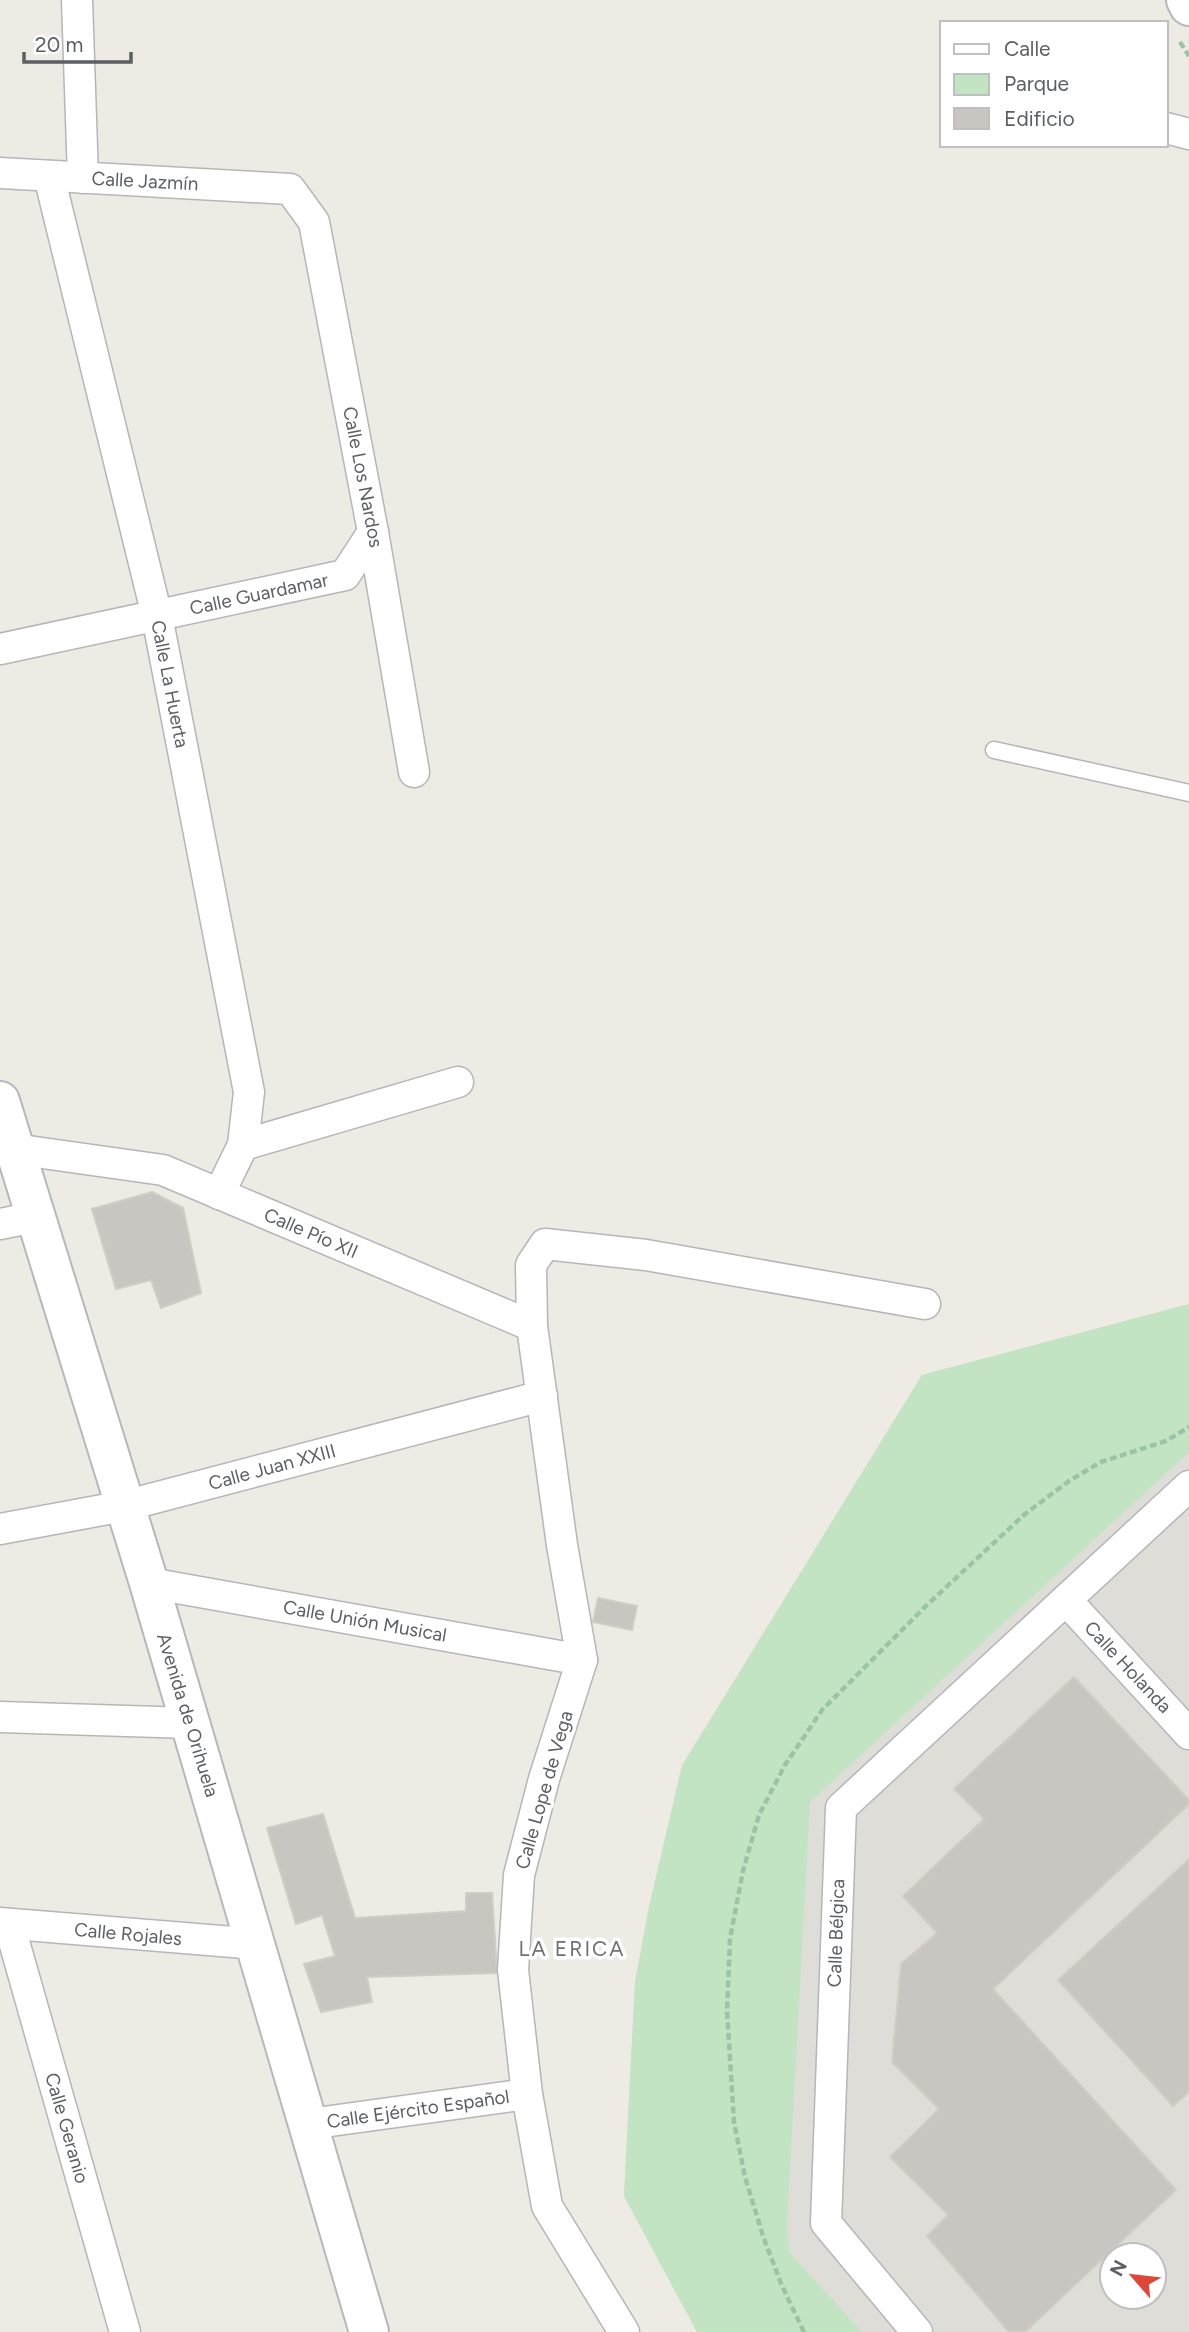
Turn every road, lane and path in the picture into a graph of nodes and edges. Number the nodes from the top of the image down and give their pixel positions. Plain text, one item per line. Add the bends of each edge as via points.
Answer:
1 (77, 0) edge
2 (1186, 0) edge
3 (1189, 6) edge
4 (1168, 129) edge
5 (1189, 134) edge
6 (0, 173) edge
7 (49, 176) junction
8 (83, 178) junction
9 (290, 189) joint
10 (373, 532) junction
11 (157, 616) junction
12 (0, 649) edge
13 (994, 750) dead end
14 (415, 772) dead end
15 (1189, 793) edge
16 (458, 1082) dead end
17 (0, 1101) edge
18 (243, 1145) junction
19 (14, 1149) junction
20 (219, 1194) junction
21 (18, 1221) edge
22 (925, 1304) dead end
23 (532, 1326) junction
24 (542, 1396) junction
25 (1189, 1486) edge
26 (124, 1506) junction
27 (0, 1529) edge
28 (149, 1583) junction
29 (1066, 1600) junction
30 (582, 1660) junction
31 (0, 1717) edge
32 (190, 1723) junction
33 (1189, 1734) edge
34 (5, 1923) edge
35 (257, 1944) junction
36 (527, 2094) junction
37 (309, 2124) junction
38 (125, 2332) edge
39 (369, 2332) edge
40 (624, 2332) edge
41 (917, 2332) edge

1 - 8 street
2 - 3 main road
4 - 5 street
6 - 7 street, Calle Jazmín
7 - 8 street, Calle Jazmín
7 - 11 street, Calle La Huerta
8 - 9 street, Calle Jazmín
9 - 10 street, Calle Los Nardos via 314,222
10 - 11 street, Calle Guardamar via 345,575
10 - 14 street, Calle Los Nardos
11 - 12 street, Calle Guardamar
11 - 18 street, Calle La Huerta via 249,1092
13 - 15 lane
16 - 18 street
17 - 19 main road, Avenida de Orihuela
18 - 20 street, Calle La Huerta
19 - 20 street, Calle Pío XII via 163,1170
19 - 21 main road, Avenida de Orihuela
20 - 23 street, Calle Pío XII
21 - 26 main road, Avenida de Orihuela
22 - 23 street via 646,1255 545,1244 531,1265
23 - 24 street
24 - 26 street, Calle Juan XXIII
24 - 30 street, Calle Lope de Vega
25 - 29 street, Calle Bélgica
26 - 27 street, Calle Juan XXIII
26 - 28 main road, Avenida de Orihuela
28 - 30 street, Calle Unión Musical
28 - 32 main road, Avenida de Orihuela
29 - 33 street, Calle Holanda
29 - 41 street, Calle Bélgica via 841,1808 826,2223
30 - 36 street, Calle Lope de Vega via 519,1875 513,1970
31 - 32 street
32 - 35 main road, Avenida de Orihuela
34 - 35 street, Calle Rojales
34 - 38 street, Calle Geranio
35 - 37 main road, Avenida de Orihuela
36 - 37 street, Calle Ejército Español
36 - 40 street, Calle Lope de Vega via 547,2206
37 - 39 main road, Avenida de Orihuela

